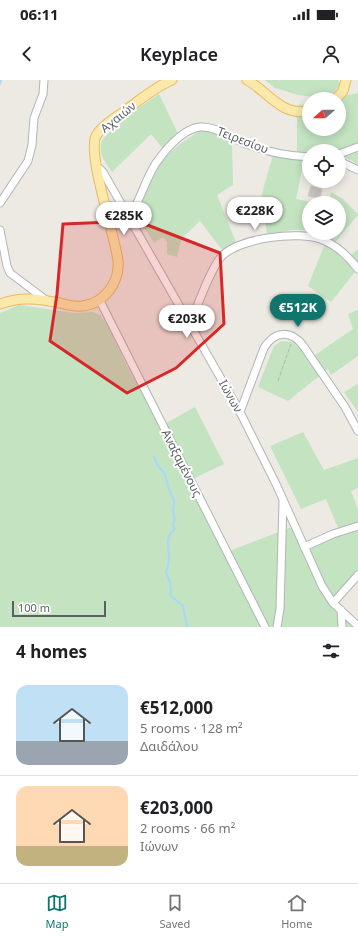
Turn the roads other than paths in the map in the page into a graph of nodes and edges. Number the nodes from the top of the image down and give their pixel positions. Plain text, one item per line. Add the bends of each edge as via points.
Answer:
1 (44, 80) edge
2 (172, 80) edge
3 (247, 80) edge
4 (346, 80) edge
5 (342, 92) edge
6 (302, 111) edge
7 (358, 147) edge
8 (346, 151) edge
9 (302, 156) edge
10 (346, 164) edge
11 (96, 169) junction
12 (358, 170) edge
13 (0, 203) edge
14 (129, 218) junction
15 (0, 230) edge
16 (358, 269) edge
17 (99, 299) junction
18 (46, 300) junction
19 (0, 304) edge
20 (190, 324) junction
21 (240, 412) junction
22 (358, 431) edge
23 (283, 498) junction
24 (358, 526) edge
25 (304, 547) junction
26 (358, 575) edge
27 (333, 602) junction
28 (341, 610) junction
29 (358, 626) edge
30 (265, 627) edge
31 (277, 627) edge
32 (342, 627) edge

1 - 13 street via 43,94 34,118 28,161
2 - 11 main road, Αχαιών via 152,91 99,131 94,145
3 - 6 main road via 283,107
4 - 5 main road
7 - 8 street
9 - 14 street, Τειρεσίου via 262,149 208,127 190,130 170,146 157,162 137,207
10 - 12 street
11 - 14 street, Ιώνων via 103,172
11 - 17 main road, Αχαιών via 119,266 114,283
14 - 20 street, Ιώνων
15 - 18 street via 10,272
16 - 20 street via 337,247 319,238 289,236 254,241 234,248 222,257 214,268
17 - 18 main road, Αχαιών via 80,306
17 - 30 street, Αναξαμένους
18 - 19 main road, Αχαιών via 21,298
20 - 21 street, Ιώνων
21 - 22 street via 261,353 268,342 276,336 288,334 304,347
21 - 23 street, Ιώνων
23 - 25 street, Ιώνων
23 - 31 street via 280,608
24 - 25 street
25 - 27 street, Ιώνων via 320,582
26 - 27 street
27 - 28 street, Ιώνων
28 - 29 street, Ιώνων
28 - 32 street

